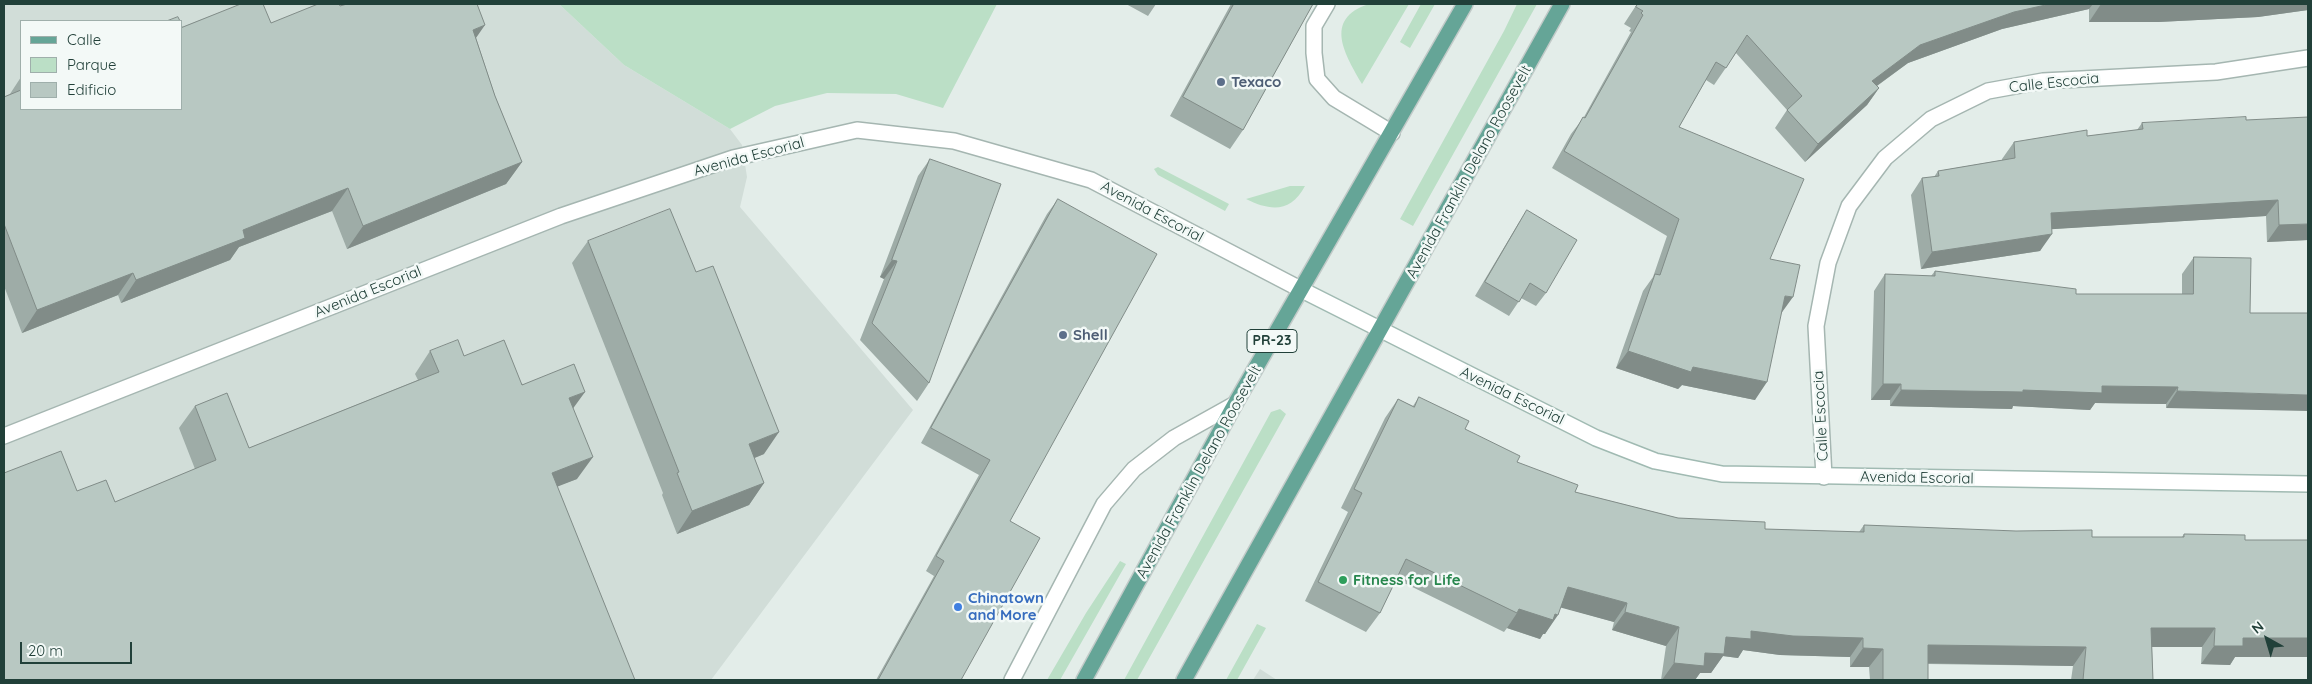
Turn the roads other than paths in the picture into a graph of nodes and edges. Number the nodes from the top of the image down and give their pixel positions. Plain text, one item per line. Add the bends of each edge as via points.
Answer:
1 (1327, 4) edge
2 (1465, 4) edge
3 (1562, 4) edge
4 (2308, 58) edge
5 (1392, 133) junction
6 (1302, 290) junction
7 (1380, 331) junction
8 (1235, 404) junction
9 (4, 436) edge
10 (1824, 477) junction
11 (2308, 484) edge
12 (1012, 680) edge
13 (1084, 680) edge
14 (1184, 680) edge

1 - 5 street via 1314,26 1317,79 1334,98
2 - 5 main road, Avenida Franklin Delano Roosevelt / PR-23
3 - 7 main road, Avenida Franklin Delano Roosevelt
4 - 10 street, Calle Escocia via 2216,72 2043,81 1988,90 1931,119 1885,158 1849,206 1828,263 1816,326
5 - 6 main road, Avenida Franklin Delano Roosevelt / PR-23
6 - 7 street, Avenida Escorial
6 - 8 main road, Avenida Franklin Delano Roosevelt / PR-23
6 - 9 street, Avenida Escorial via 1092,180 954,141 858,130 733,158 561,216
7 - 10 street, Avenida Escorial via 1596,438 1655,461 1722,474
7 - 14 main road, Avenida Franklin Delano Roosevelt
8 - 12 street via 1174,438 1134,469 1104,504
8 - 13 main road, Avenida Franklin Delano Roosevelt / PR-23
10 - 11 street, Avenida Escorial

